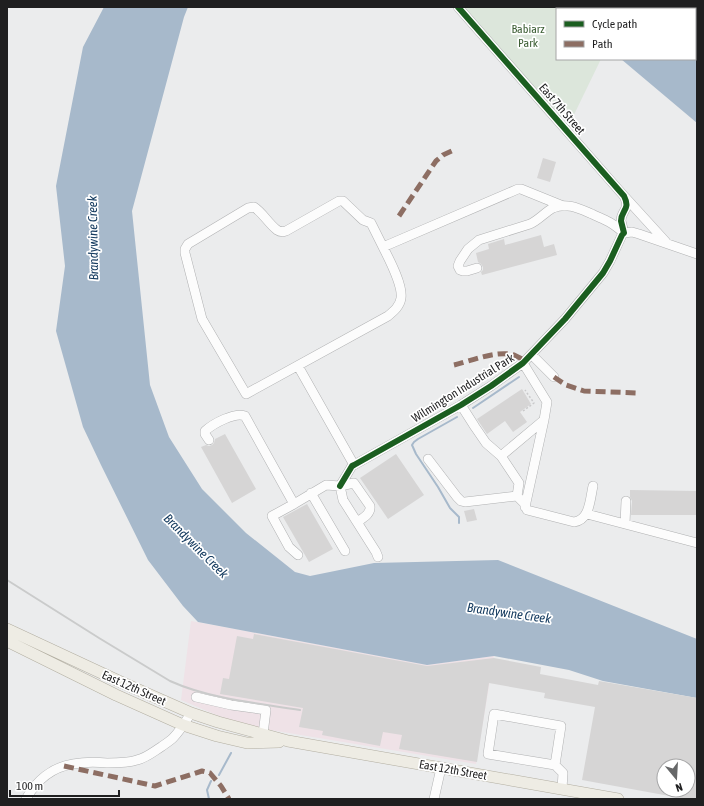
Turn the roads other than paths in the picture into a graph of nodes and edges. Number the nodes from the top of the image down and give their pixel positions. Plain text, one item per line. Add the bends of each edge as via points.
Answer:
1 (458, 7) edge
2 (624, 196) junction
3 (563, 206) junction
4 (624, 233) junction
5 (667, 243) junction
6 (383, 247) junction
7 (697, 254) edge
8 (477, 268) dead end
9 (532, 355) junction
10 (523, 364) junction
11 (298, 366) junction
12 (554, 377) dead end
13 (461, 405) junction
14 (544, 420) junction
15 (209, 440) dead end
16 (501, 456) junction
17 (428, 458) dead end
18 (354, 465) junction
19 (340, 486) junction
20 (593, 486) dead end
21 (311, 494) junction
22 (517, 496) junction
23 (626, 501) dead end
24 (294, 504) junction
25 (525, 507) junction
26 (587, 514) junction
27 (357, 522) junction
28 (625, 524) junction
29 (697, 543) edge
30 (346, 551) dead end
31 (298, 555) dead end
32 (378, 557) dead end
33 (7, 629) edge
34 (7, 641) edge
35 (196, 697) dead end
36 (191, 713) junction
37 (183, 725) junction
38 (263, 734) junction
39 (288, 741) junction
40 (555, 765) junction
41 (441, 768) junction
42 (562, 789) junction
43 (26, 799) edge
44 (434, 799) edge
45 (618, 799) edge

1 - 2 street, East 7th Street
2 - 4 street via 627,201 621,219
2 - 5 street, East 7th Street
3 - 4 street via 580,209 610,222
3 - 6 street via 518,189
3 - 8 street via 548,211 530,224 488,236 473,244 458,266 463,271
4 - 5 street, East 7th Street via 632,232
4 - 9 street, Wilmington Industrial Park via 603,273 566,319
5 - 7 street, East 7th Street
6 - 11 street via 401,290 401,298 396,309 388,316
6 - 11 street via 371,223 363,220 343,201 283,232 278,231 254,207 248,208 188,244 185,253 202,319 246,394
9 - 10 street, Wilmington Industrial Park
9 - 12 street
10 - 13 street, Wilmington Industrial Park
10 - 14 street via 547,402
11 - 18 street
13 - 16 street via 486,444
13 - 18 street, Wilmington Industrial Park
14 - 16 street
14 - 25 street
15 - 24 street via 205,430 209,427 232,416 246,416
16 - 22 street via 519,483
17 - 22 street via 461,501
18 - 19 street, Wilmington Industrial Park
19 - 21 street via 326,485
19 - 27 street via 343,500
19 - 27 street via 354,483 370,506 368,514
20 - 26 street
21 - 24 street
21 - 30 street
22 - 25 street
23 - 28 street
24 - 31 street via 272,516 289,547
25 - 26 street via 527,510 574,522
26 - 28 street
27 - 32 street
28 - 29 street
33 - 36 main road, East 12th Street
34 - 37 main road, East 12th Street
35 - 38 street via 266,710
36 - 37 street
36 - 38 main road, East 12th Street
37 - 39 main road, East 12th Street via 247,743
37 - 43 street via 173,738 146,758 120,763 72,764 52,771 36,784
38 - 39 main road, East 12th Street
39 - 41 main road, East 12th Street
40 - 40 street via 561,726 494,714 488,754
40 - 42 street via 563,773
41 - 42 main road, East 12th Street
41 - 44 street
42 - 45 main road, East 12th Street

